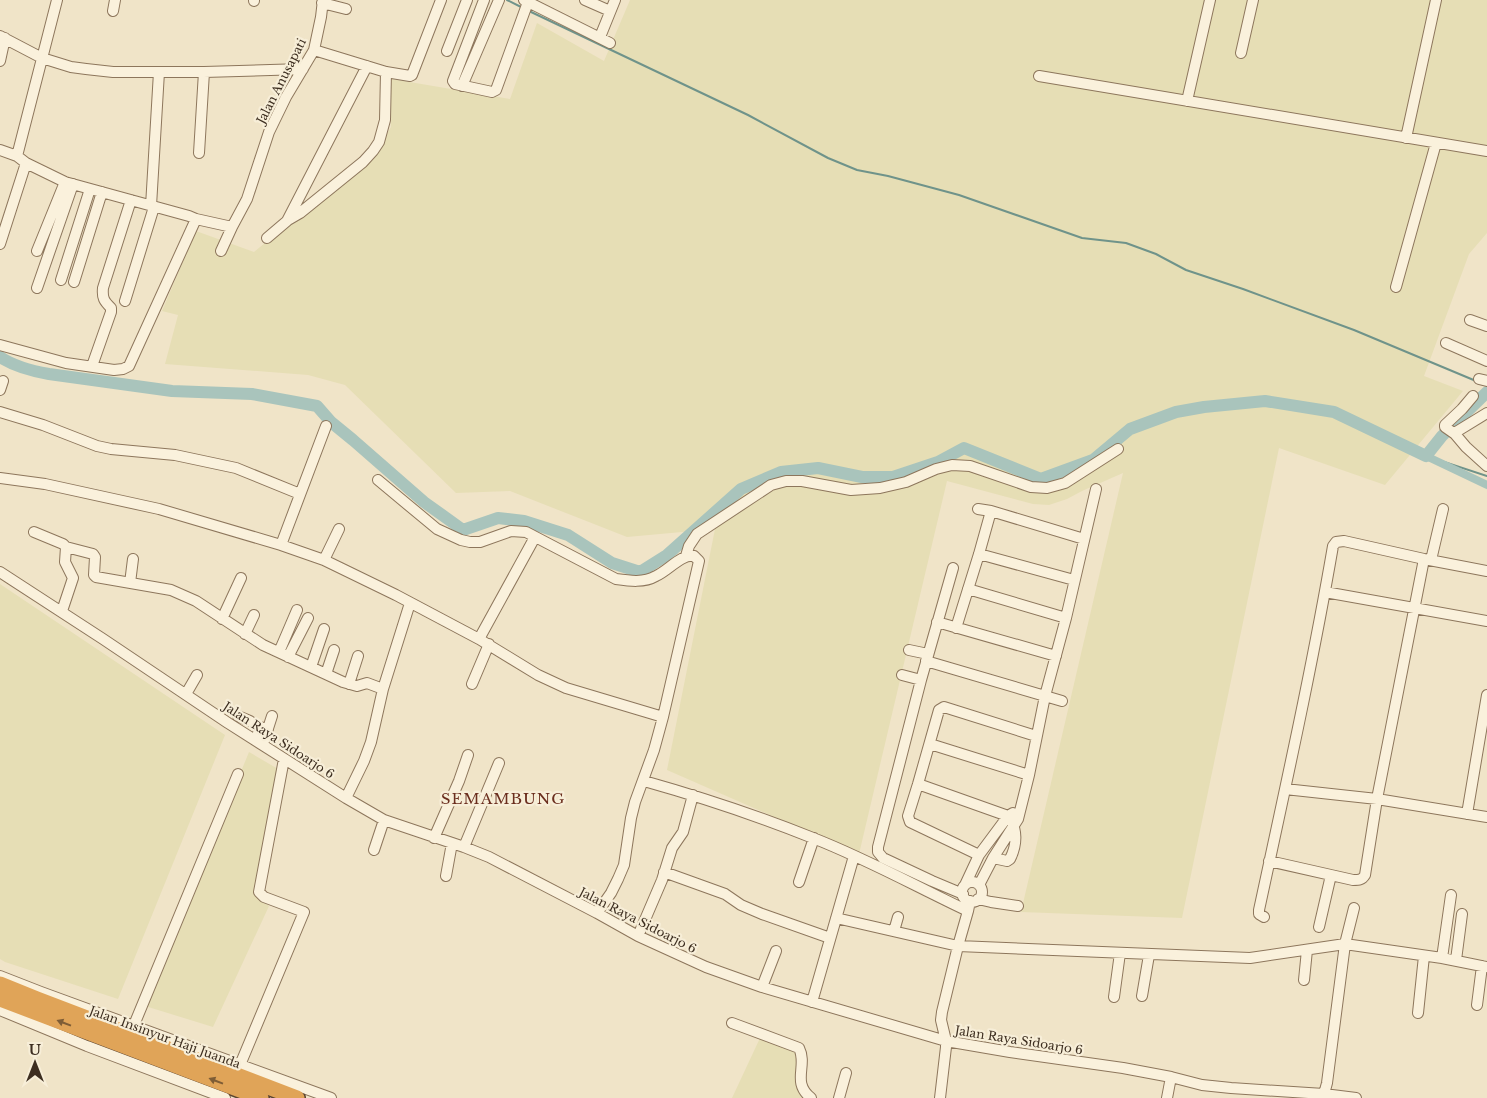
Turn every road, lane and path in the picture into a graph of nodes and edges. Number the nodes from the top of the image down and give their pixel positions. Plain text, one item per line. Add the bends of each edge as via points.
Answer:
1 (58, 0) edge
2 (441, 0) edge
3 (467, 0) edge
4 (484, 0) edge
5 (585, 0) edge
6 (615, 0) edge
7 (1210, 0) edge
8 (1253, 0) edge
9 (1436, 0) edge
10 (499, 1) edge
11 (322, 2) edge
12 (526, 5) edge
13 (346, 9) dead end
14 (610, 11) junction
15 (3, 37) edge
16 (600, 37) junction
17 (610, 44) dead end
18 (314, 50) junction
19 (447, 51) dead end
20 (1241, 53) dead end
21 (42, 58) junction
22 (0, 61) edge
23 (367, 66) junction
24 (303, 69) junction
25 (159, 72) junction
26 (204, 72) junction
27 (386, 72) junction
28 (1040, 76) dead end
29 (462, 86) junction
30 (1187, 101) junction
31 (1406, 138) junction
32 (1436, 143) junction
33 (0, 150) edge
34 (1487, 151) edge
35 (199, 153) dead end
36 (17, 156) junction
37 (26, 163) junction
38 (69, 183) junction
39 (90, 189) junction
40 (102, 192) junction
41 (131, 200) junction
42 (152, 207) junction
43 (196, 219) junction
44 (287, 221) junction
45 (232, 227) junction
46 (268, 238) dead end
47 (0, 244) edge
48 (37, 251) dead end
49 (221, 251) dead end
50 (61, 280) dead end
51 (74, 282) dead end
52 (1396, 287) dead end
53 (38, 288) dead end
54 (125, 301) dead end
55 (1470, 320) dead end
56 (1487, 326) edge
57 (1446, 343) dead end
58 (0, 345) edge
59 (1487, 361) edge
60 (92, 366) junction
61 (1473, 396) dead end
62 (0, 412) edge
63 (1487, 413) edge
64 (326, 426) dead end
65 (1450, 431) junction
66 (1118, 449) dead end
67 (1487, 466) edge
68 (0, 478) edge
69 (378, 480) dead end
70 (1096, 489) dead end
71 (300, 494) junction
72 (978, 509) dead end
73 (1443, 509) dead end
74 (991, 511) junction
75 (1087, 525) junction
76 (339, 529) dead end
77 (34, 532) dead end
78 (1064, 533) junction
79 (534, 537) junction
80 (1084, 539) junction
81 (281, 545) junction
82 (66, 547) junction
83 (979, 554) junction
84 (693, 557) junction
85 (134, 559) dead end
86 (1428, 559) junction
87 (324, 560) junction
88 (953, 568) dead end
89 (1487, 571) edge
90 (0, 572) edge
91 (241, 578) dead end
92 (1074, 580) junction
93 (130, 583) junction
94 (968, 589) junction
95 (1325, 592) junction
96 (410, 603) junction
97 (1415, 609) junction
98 (297, 610) dead end
99 (62, 611) junction
100 (254, 615) dead end
101 (308, 618) dead end
102 (1066, 618) junction
103 (222, 619) junction
104 (1487, 621) edge
105 (937, 622) junction
106 (956, 628) junction
107 (324, 629) dead end
108 (246, 634) junction
109 (480, 639) junction
110 (489, 644) junction
111 (334, 650) dead end
112 (909, 650) dead end
113 (283, 654) junction
114 (358, 656) dead end
115 (1056, 656) junction
116 (927, 658) junction
117 (311, 667) junction
118 (326, 674) junction
119 (197, 675) dead end
120 (902, 675) dead end
121 (921, 680) junction
122 (349, 684) junction
123 (472, 684) dead end
124 (383, 688) junction
125 (186, 694) junction
126 (1487, 695) edge
127 (1045, 696) junction
128 (1062, 701) dead end
129 (272, 716) dead end
130 (659, 716) junction
131 (244, 719) dead end
132 (233, 726) junction
133 (1036, 736) junction
134 (259, 742) junction
135 (930, 744) junction
136 (468, 755) dead end
137 (284, 759) junction
138 (498, 763) dead end
139 (238, 774) dead end
140 (1029, 775) junction
141 (644, 781) junction
142 (918, 784) junction
143 (1285, 789) junction
144 (693, 795) junction
145 (346, 798) junction
146 (1377, 799) junction
147 (1467, 814) junction
148 (1487, 817) edge
149 (384, 820) junction
150 (1011, 820) junction
151 (434, 838) junction
152 (814, 838) junction
153 (452, 843) junction
154 (464, 847) junction
155 (374, 850) dead end
156 (979, 855) junction
157 (854, 856) junction
158 (993, 858) junction
159 (1269, 861) junction
160 (664, 872) junction
161 (1331, 875) junction
162 (446, 876) dead end
163 (799, 882) dead end
164 (1451, 895) dead end
165 (969, 898) junction
166 (1018, 906) dead end
167 (1354, 908) dead end
168 (597, 912) junction
169 (1462, 914) dead end
170 (898, 916) dead end
171 (1264, 917) dead end
172 (836, 918) junction
173 (1319, 927) dead end
174 (894, 931) junction
175 (638, 936) junction
176 (830, 938) junction
177 (1345, 944) junction
178 (958, 946) junction
179 (1307, 950) junction
180 (776, 951) dead end
181 (1120, 954) junction
182 (1149, 955) junction
183 (1424, 956) junction
184 (1442, 958) junction
185 (1456, 960) junction
186 (1484, 966) edge
187 (0, 976) edge
188 (1304, 980) dead end
189 (0, 984) edge
190 (762, 988) junction
191 (39, 996) junction
192 (1142, 996) dead end
193 (1114, 997) dead end
194 (0, 999) edge
195 (812, 1002) junction
196 (1477, 1005) dead end
197 (0, 1010) edge
198 (1418, 1013) dead end
199 (732, 1023) dead end
200 (134, 1026) junction
201 (946, 1041) junction
202 (240, 1065) junction
203 (846, 1073) dead end
204 (1171, 1077) junction
205 (1324, 1094) junction
206 (225, 1098) edge
207 (262, 1098) edge
208 (297, 1098) edge
209 (331, 1098) edge
210 (810, 1098) edge
211 (839, 1098) edge
212 (940, 1098) edge
213 (1167, 1098) edge
214 (1356, 1098) edge

1 - 21 street
2 - 27 street via 414,73 410,76
3 - 19 street
4 - 29 street via 453,81
5 - 14 street
6 - 14 street
7 - 30 street
8 - 20 street
9 - 31 street
10 - 29 street
11 - 13 street
11 - 18 street, Jalan Anusapati
12 - 16 street
12 - 29 street via 494,92
14 - 16 street
15 - 21 street
15 - 22 street
16 - 17 street
18 - 23 street
18 - 24 street, Jalan Anusapati
21 - 25 street via 86,69
21 - 36 street
23 - 27 street
23 - 44 street
24 - 26 street
24 - 45 street, Jalan Anusapati via 269,132 247,200
25 - 26 street
25 - 42 street
26 - 35 street
27 - 44 street via 385,120 373,151
28 - 30 street
30 - 31 street
31 - 32 street
32 - 34 street
32 - 52 street
33 - 36 street
36 - 37 street
37 - 38 street
37 - 47 street
38 - 39 street
38 - 48 street
38 - 53 street
39 - 40 street
39 - 50 street
40 - 41 street
40 - 51 street
41 - 42 street
41 - 60 street via 103,288 102,297 111,312
42 - 43 street
42 - 54 street
43 - 45 street
43 - 60 street via 129,366 114,370
44 - 46 street
45 - 49 street, Jalan Anusapati
55 - 56 street
57 - 59 street
58 - 60 street via 66,363
61 - 65 street via 1445,425
62 - 71 street via 97,446 175,455 236,468
63 - 65 street via 1456,432
64 - 71 street
65 - 67 street
66 - 84 street via 1072,479 1047,488 970,466 952,465 880,488 851,490 786,481 771,485 697,534 689,546
68 - 81 street via 45,484 159,509
69 - 79 street via 437,529 461,540 480,542 511,531 526,532
70 - 75 street
71 - 81 street
72 - 74 street
73 - 86 street
74 - 78 street
74 - 83 street
75 - 78 street
75 - 80 street
76 - 87 street
77 - 82 street
78 - 80 street
79 - 84 street via 616,579 646,580
79 - 109 street
80 - 92 street
81 - 87 street
82 - 93 street via 95,555 95,576
82 - 99 street via 65,562 73,578
83 - 92 street
83 - 94 street
84 - 130 street via 699,564
85 - 93 street
86 - 89 street
86 - 95 street via 1336,542
86 - 97 street
87 - 96 street
88 - 105 street
90 - 99 street, Jalan Raya Sidoarjo 6
91 - 103 street
92 - 102 street
93 - 103 street via 182,594
94 - 102 street
94 - 106 street
95 - 97 street
95 - 143 street
96 - 109 street
96 - 124 street
97 - 104 street
97 - 146 street
98 - 113 street
99 - 125 street, Jalan Raya Sidoarjo 6
100 - 108 street
101 - 113 street
102 - 115 street
103 - 108 street
105 - 106 street
105 - 116 street
106 - 115 street
107 - 117 street
108 - 113 street
109 - 110 street
110 - 123 street
110 - 130 street via 538,675 566,688
111 - 118 street
112 - 116 street
113 - 117 street
114 - 122 street
115 - 127 street
116 - 121 street
116 - 127 street
117 - 118 street
118 - 122 street
119 - 125 street
120 - 121 street
121 - 165 street via 878,852 883,858
122 - 124 street via 367,683
124 - 145 street via 371,742
125 - 132 street, Jalan Raya Sidoarjo 6
126 - 147 street
127 - 128 street
127 - 133 street
129 - 134 street
130 - 141 street
131 - 132 street
132 - 134 street, Jalan Raya Sidoarjo 6
133 - 135 street via 942,707
133 - 140 street
134 - 137 street, Jalan Raya Sidoarjo 6
135 - 140 street
135 - 142 street
136 - 151 street
137 - 145 street, Jalan Raya Sidoarjo 6
137 - 202 street via 259,892 264,897 304,912
138 - 154 street
139 - 200 street
140 - 150 street via 1020,809
141 - 144 street
141 - 168 street via 630,818 624,865 611,893
142 - 150 street
142 - 156 street via 908,816 910,822
143 - 146 street
143 - 159 street
144 - 152 street
144 - 160 street via 683,832 672,848
145 - 149 street, Jalan Raya Sidoarjo 6
146 - 147 street
146 - 161 street via 1366,875 1359,880
147 - 148 street
149 - 151 street, Jalan Raya Sidoarjo 6
149 - 155 street
150 - 156 street
150 - 158 street
150 - 158 street via 1016,838 1010,859
151 - 153 street, Jalan Raya Sidoarjo 6
152 - 157 street
152 - 163 street
153 - 154 street, Jalan Raya Sidoarjo 6
153 - 162 street
154 - 168 street, Jalan Raya Sidoarjo 6
156 - 165 street
157 - 165 street
157 - 172 street
158 - 165 street via 979,885 972,882
159 - 161 street
159 - 171 street via 1258,910 1258,914
160 - 175 street
160 - 176 street via 725,894 762,914
161 - 173 street
164 - 184 street
165 - 166 street
165 - 178 street
167 - 177 street
168 - 175 street, Jalan Raya Sidoarjo 6
169 - 185 street
170 - 174 street
172 - 174 street
172 - 176 street
174 - 178 street
175 - 190 street, Jalan Raya Sidoarjo 6
176 - 195 street
177 - 179 street
177 - 183 street
177 - 205 street
178 - 181 street
178 - 201 street via 941,1020
179 - 182 street via 1250,958
179 - 188 street
180 - 190 street
181 - 182 street
181 - 193 street
182 - 192 street
183 - 184 street
183 - 198 street
184 - 185 street
185 - 186 street
186 - 196 street
187 - 191 street, Jalan Insinyur Haji Juanda
189 - 191 highway, Jalan Insinyur Haji Juanda
190 - 195 street, Jalan Raya Sidoarjo 6
191 - 200 street, Jalan Insinyur Haji Juanda
191 - 208 highway, Jalan Insinyur Haji Juanda
207 -> 194 highway, Jalan Insinyur Haji Juanda
195 - 201 street, Jalan Raya Sidoarjo 6
197 - 206 street
199 - 210 street via 799,1048 802,1056 800,1083
200 - 202 street, Jalan Insinyur Haji Juanda
201 - 204 street, Jalan Raya Sidoarjo 6
201 - 212 street
202 - 209 street, Jalan Insinyur Haji Juanda
203 - 211 street
204 - 205 street, Jalan Raya Sidoarjo 6 via 1202,1085
204 - 213 street
205 - 214 street, Jalan Raya Sidoarjo 6

